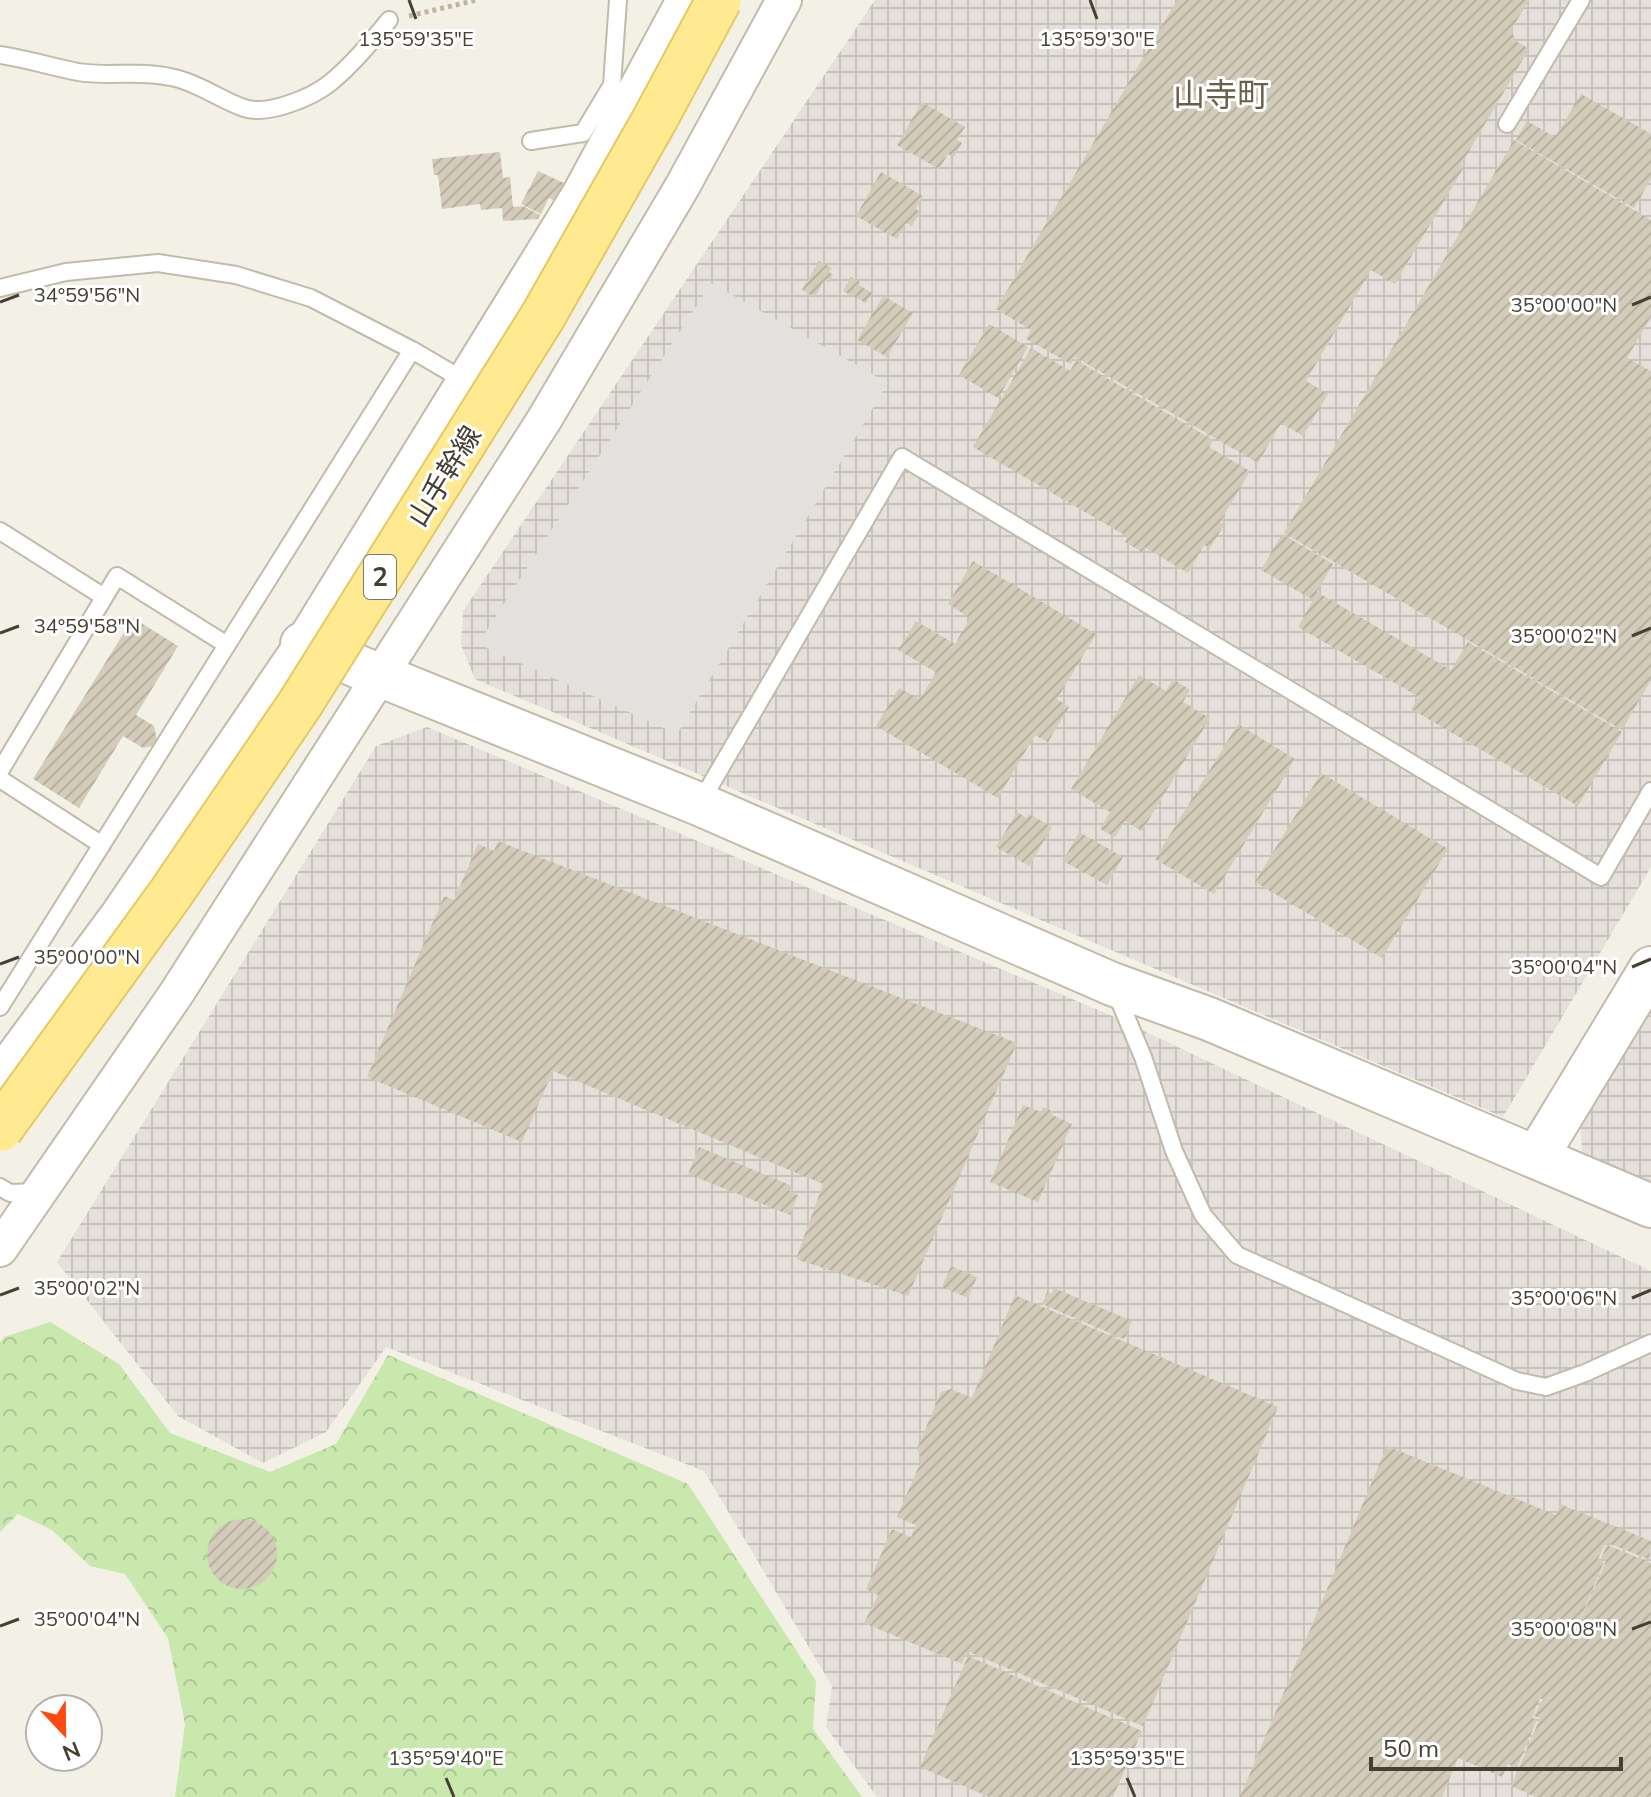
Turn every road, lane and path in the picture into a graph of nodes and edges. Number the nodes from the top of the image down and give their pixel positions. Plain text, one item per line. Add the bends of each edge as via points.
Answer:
1 (477, 0) edge
2 (618, 0) edge
3 (684, 0) edge
4 (719, 0) edge
5 (784, 0) edge
6 (1581, 0) edge
7 (389, 20) joint
8 (0, 55) edge
9 (1507, 124) dead end
10 (531, 141) dead end
11 (0, 288) edge
12 (412, 350) junction
13 (465, 381) junction
14 (0, 531) edge
15 (104, 597) junction
16 (302, 644) junction
17 (227, 645) junction
18 (381, 677) junction
19 (2, 761) edge
20 (0, 779) edge
21 (1651, 791) edge
22 (699, 804) junction
23 (102, 845) junction
24 (1651, 968) edge
25 (1112, 984) junction
26 (0, 1007) edge
27 (0, 1074) edge
28 (0, 1129) edge
29 (1537, 1156) junction
30 (0, 1187) edge
31 (39, 1192) junction
32 (1651, 1206) edge
33 (0, 1249) edge
34 (1651, 1343) edge

1 - 7 path
2 - 10 lane via 612,85 591,121 583,133
3 - 13 street via 580,193
4 - 28 main road, 山手幹線 / 2, bridge via 543,316 324,665 171,893
5 - 18 street via 682,187 544,420
6 - 9 lane
7 - 8 lane via 329,84 272,109 248,109 169,76 79,72
11 - 12 lane via 66,272 158,263 220,272 311,298
12 - 13 lane
12 - 17 lane
13 - 16 street
14 - 15 lane
15 - 17 lane via 117,576
15 - 19 lane
16 - 18 street
16 - 27 street via 119,913
17 - 23 lane
18 - 22 street
18 - 31 street via 176,994
20 - 23 lane
21 - 22 lane via 1601,877 902,457
22 - 25 street
23 - 26 lane
24 - 29 street
25 - 29 street
25 - 34 lane via 1203,1215 1237,1255 1517,1381 1546,1387
29 - 32 street
30 - 31 lane via 10,1193
31 - 33 street

